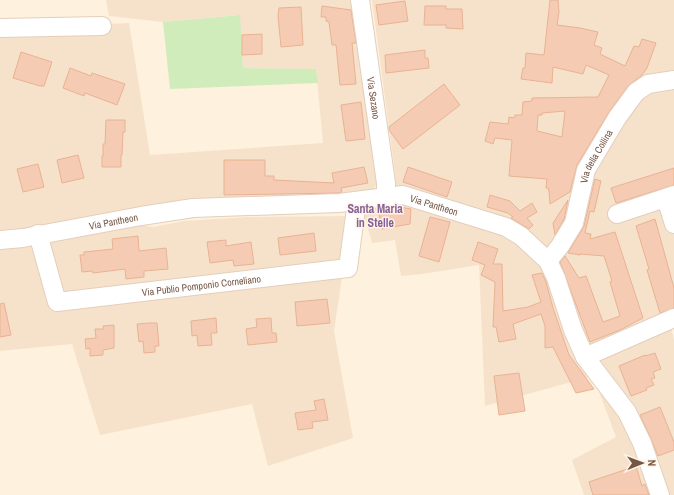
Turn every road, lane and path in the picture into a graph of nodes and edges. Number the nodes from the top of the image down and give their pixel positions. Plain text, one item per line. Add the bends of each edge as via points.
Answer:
1 (360, 0) edge
2 (102, 26) dead end
3 (0, 28) edge
4 (674, 80) edge
5 (386, 196) junction
6 (670, 196) edge
7 (357, 201) junction
8 (617, 214) dead end
9 (674, 224) edge
10 (38, 234) junction
11 (0, 240) edge
12 (548, 260) junction
13 (674, 318) edge
14 (585, 357) junction
15 (660, 495) edge

1 - 5 street, Via Sezano
2 - 3 street
4 - 12 street, Via della Collina via 648,84 636,92 617,118 586,170 574,223
5 - 7 street, Via Pantheon
5 - 12 street, Via Pantheon via 410,196 506,227 521,236
6 - 8 street
6 - 9 street
7 - 10 street, Via Pantheon via 193,208
7 - 10 street, Via Publio Pomponio Corneliano via 348,268 57,302
10 - 11 street, Via Pantheon
12 - 14 street, Via Pantheon
13 - 14 street
14 - 15 street, Via Pantheon via 627,412 642,443

